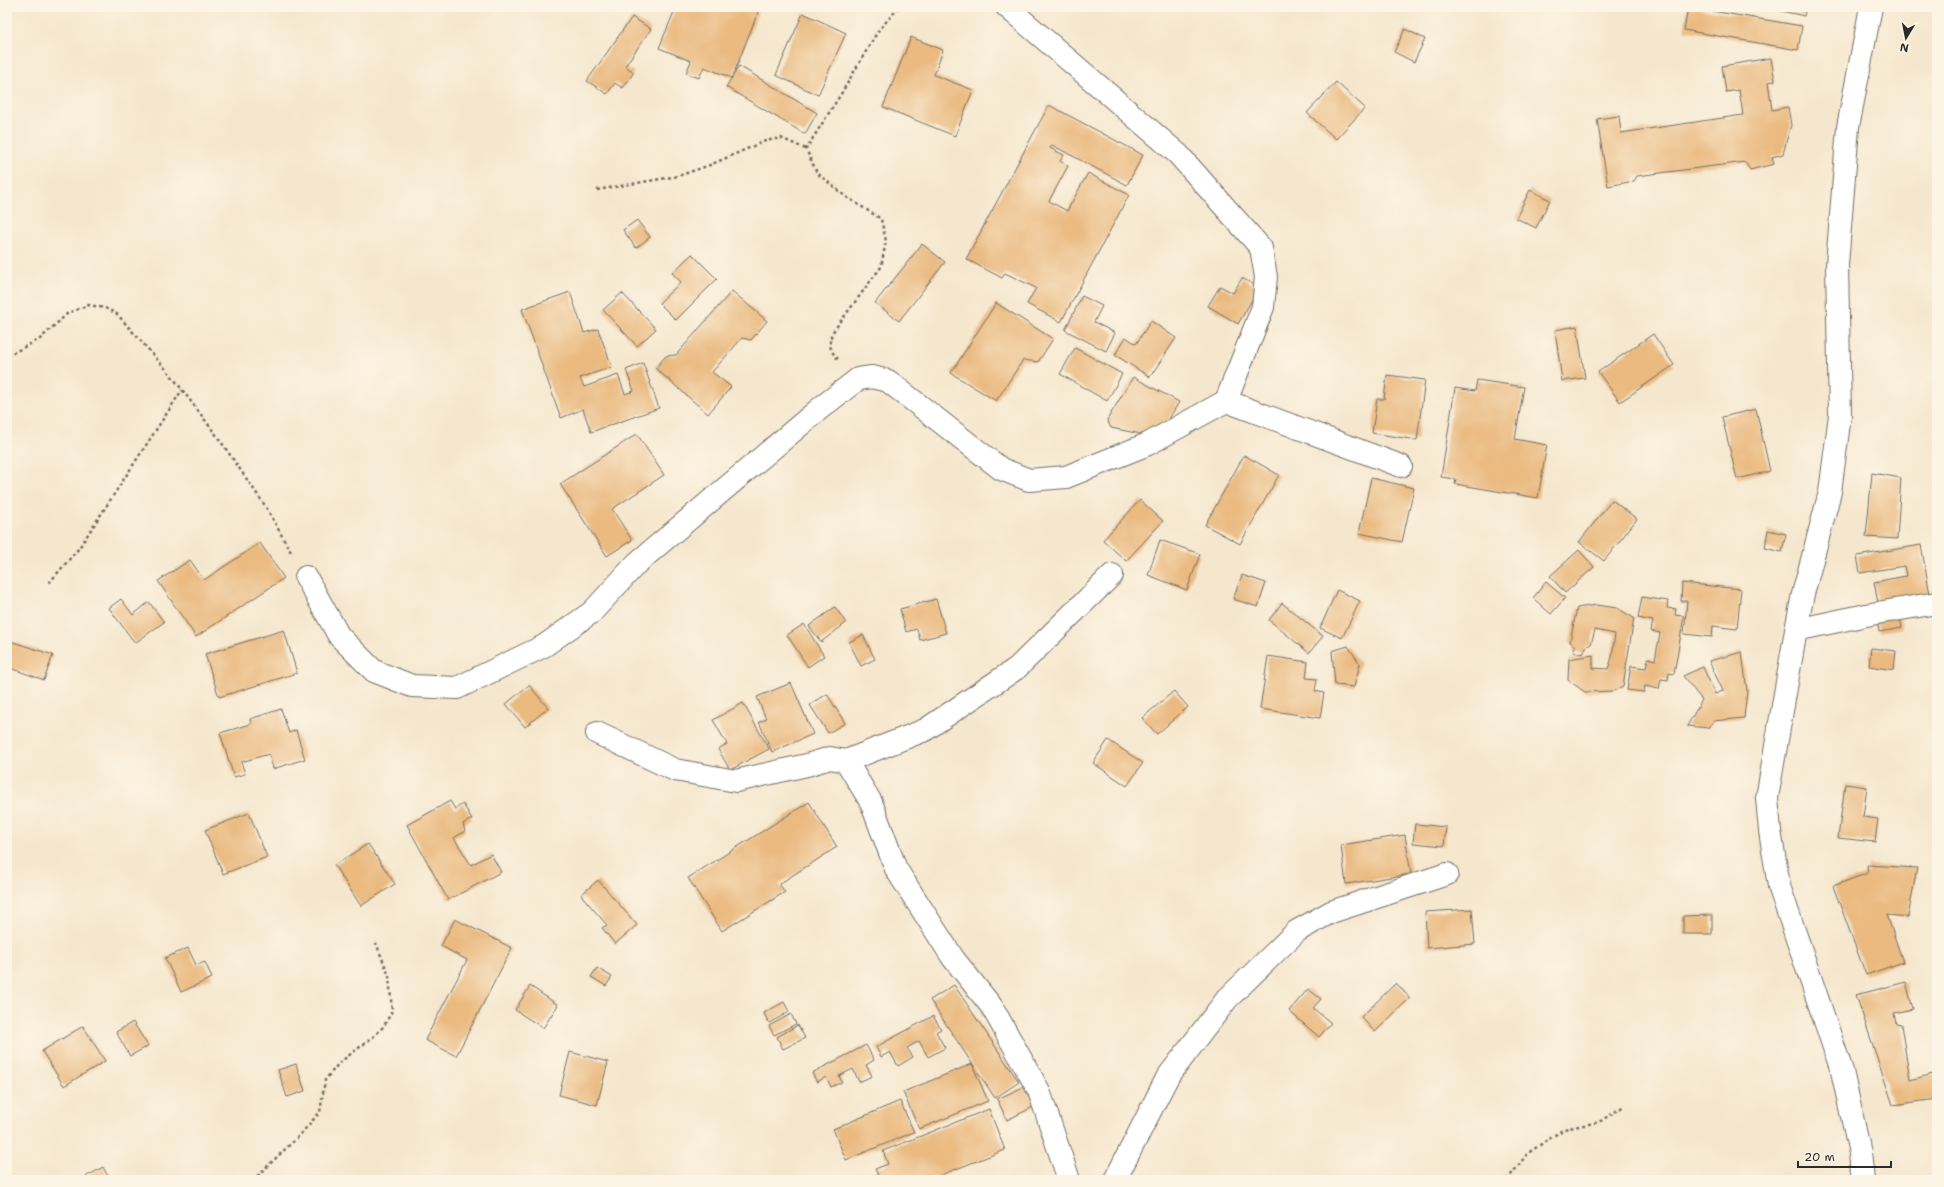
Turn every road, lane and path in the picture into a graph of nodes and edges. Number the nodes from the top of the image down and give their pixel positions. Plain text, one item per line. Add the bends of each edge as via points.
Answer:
1 (899, 7) edge
2 (1007, 7) edge
3 (1871, 7) edge
4 (806, 149) junction
5 (597, 190) dead end
6 (7, 356) edge
7 (858, 379) junction
8 (182, 390) junction
9 (1226, 401) junction
10 (1401, 466) dead end
11 (1112, 575) dead end
12 (306, 577) joint
13 (49, 583) dead end
14 (1937, 603) edge
15 (1796, 630) junction
16 (597, 733) dead end
17 (846, 761) junction
18 (1447, 874) dead end
19 (376, 943) dead end
20 (1624, 1106) dead end
21 (253, 1180) edge
22 (1069, 1180) edge
23 (1115, 1180) edge
24 (1507, 1180) edge
25 (1863, 1180) edge

1 - 4 path via 878,31
2 - 9 street via 1178,154 1261,248 1266,277 1263,307
3 - 15 street via 1848,127 1837,257 1839,423 1830,492
4 - 5 path via 781,138 764,141 678,176
4 - 7 path via 817,173 845,196 881,219 886,240 881,267 832,333 829,342 830,351
6 - 8 path via 40,339 68,313 89,305 105,308 117,314
7 - 9 street via 872,377 888,381 1001,469 1029,480 1066,477 1148,444
7 - 12 street via 637,562 592,612 544,646 457,688 412,686 374,671 339,636
8 - 12 path via 266,507
8 - 13 path via 79,548
9 - 10 street
11 - 17 street via 1018,668 925,730
14 - 15 street
15 - 25 street via 1767,798 1770,831 1779,886 1842,1071 1860,1153
16 - 17 street via 675,770 736,781 830,758
17 - 22 street via 871,802 896,869 953,958 992,1007 1040,1091
18 - 23 street via 1331,912 1297,932 1227,999 1167,1078
19 - 21 path via 390,976 392,1011 374,1037 339,1063 325,1080 320,1112
20 - 24 path via 1599,1122 1564,1129 1528,1153

